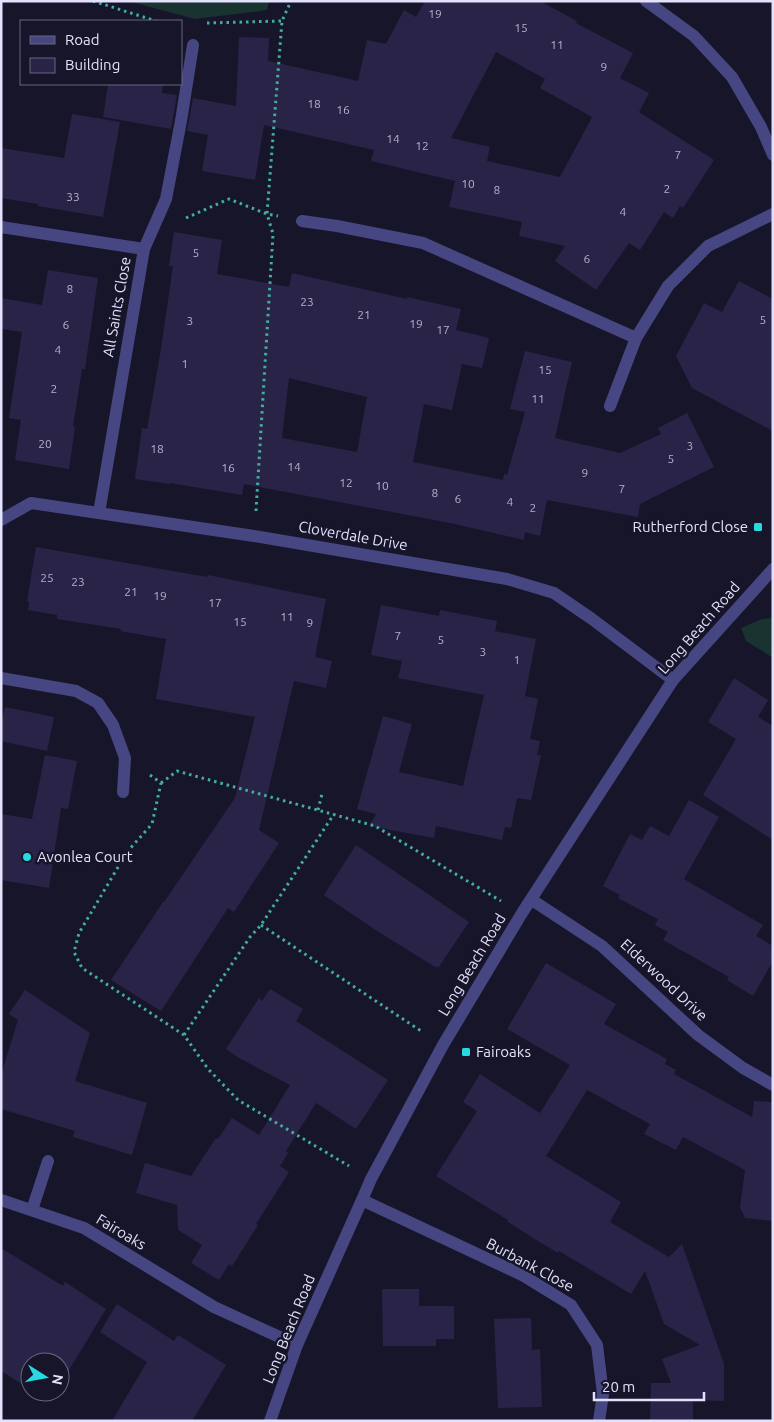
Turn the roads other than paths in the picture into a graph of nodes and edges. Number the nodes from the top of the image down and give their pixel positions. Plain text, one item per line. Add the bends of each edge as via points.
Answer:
1 (646, 1) edge
2 (193, 45) dead end
3 (773, 155) edge
4 (773, 214) edge
5 (302, 221) road end
6 (1, 227) edge
7 (144, 249) junction
8 (636, 338) junction
9 (610, 406) dead end
10 (99, 513) junction
11 (1, 519) edge
12 (773, 569) edge
13 (1, 678) edge
14 (674, 680) junction
15 (123, 792) dead end
16 (532, 900) junction
17 (773, 1085) edge
18 (48, 1161) dead end
19 (1, 1200) edge
20 (362, 1200) junction
21 (32, 1210) junction
22 (297, 1345) junction
23 (270, 1421) edge
24 (598, 1421) edge

1 - 3 street via 694,36 732,77
2 - 7 street via 166,199
4 - 8 street via 708,246 668,286
5 - 8 street via 423,243
6 - 7 street, All Saints Close
7 - 10 street, All Saints Close
8 - 9 street
10 - 11 street, Cloverdale Drive via 31,503
10 - 14 street, Cloverdale Drive via 507,579 554,593
12 - 14 street, Long Beach Road
13 - 15 street via 76,691 98,703 113,725 125,758
14 - 16 street, Long Beach Road
16 - 17 street, Elderwood Drive via 602,946 698,1035
16 - 20 street, Long Beach Road via 442,1045
18 - 21 street
19 - 21 street, Fairoaks
20 - 22 street, Long Beach Road
20 - 24 street, Burbank Close via 522,1275 571,1305 597,1345 603,1394
21 - 22 street, Fairoaks via 84,1228 214,1307
22 - 23 street, Long Beach Road

